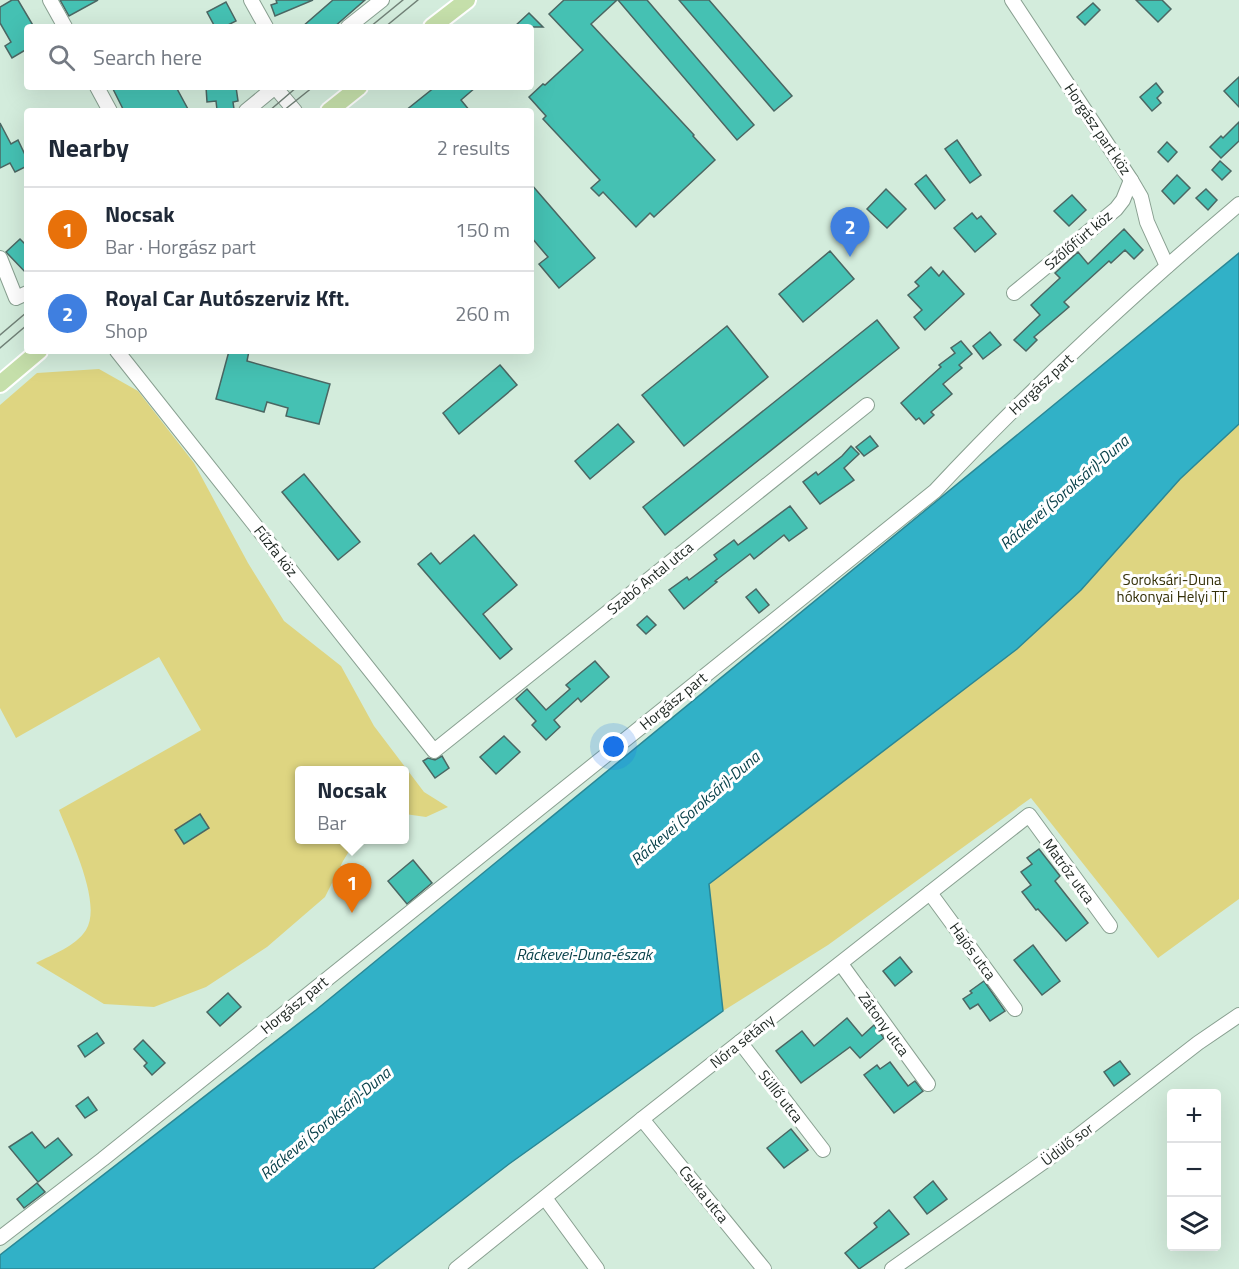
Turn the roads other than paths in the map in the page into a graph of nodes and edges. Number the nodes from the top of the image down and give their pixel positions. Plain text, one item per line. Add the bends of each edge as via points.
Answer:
1 (50, 0) edge
2 (251, 0) edge
3 (382, 0) edge
4 (467, 0) edge
5 (1012, 0) edge
6 (62, 24) edge
7 (264, 24) edge
8 (352, 24) edge
9 (436, 24) edge
10 (99, 90) edge
11 (271, 90) edge
12 (278, 90) edge
13 (355, 90) edge
14 (108, 108) edge
15 (250, 108) edge
16 (292, 108) edge
17 (333, 108) edge
18 (1131, 180) junction
19 (1239, 204) edge
20 (0, 258) edge
21 (1167, 266) junction
22 (1014, 293) dead end
23 (24, 294) edge
24 (35, 354) edge
25 (119, 354) edge
26 (0, 384) edge
27 (867, 405) dead end
28 (434, 752) joint
29 (1029, 815) joint
30 (930, 893) junction
31 (1110, 926) dead end
32 (841, 964) junction
33 (1015, 1008) dead end
34 (1239, 1015) edge
35 (740, 1042) junction
36 (928, 1084) dead end
37 (642, 1119) junction
38 (823, 1150) dead end
39 (545, 1198) junction
40 (0, 1238) edge
41 (456, 1269) edge
42 (597, 1269) edge
43 (764, 1269) edge
44 (892, 1269) edge

1 - 6 street
2 - 7 street
3 - 8 street
4 - 9 main road
5 - 18 street, Horgász part köz
10 - 14 street
11 - 15 street
12 - 16 street
13 - 17 main road
18 - 21 street, Horgász part köz
18 - 22 street, Szőlőfürt köz via 1116,209
19 - 21 street, Horgász part
20 - 23 street via 15,298
21 - 40 street, Horgász part via 984,439 935,491
24 - 26 main road
25 - 28 street, Fűzfa köz
27 - 28 street, Szabó Antal utca
29 - 30 street, Nóra sétány
29 - 31 street, Matróz utca
30 - 32 street, Nóra sétány
30 - 33 street, Hajós utca
32 - 35 street, Nóra sétány
32 - 36 street, Zátony utca
34 - 44 street, Üdülő sor via 1052,1156
35 - 37 street, Nóra sétány
35 - 38 street, Süllő utca
37 - 39 street, Nóra sétány
37 - 43 street, Csuka utca
39 - 41 street, Nóra sétány
39 - 42 street

